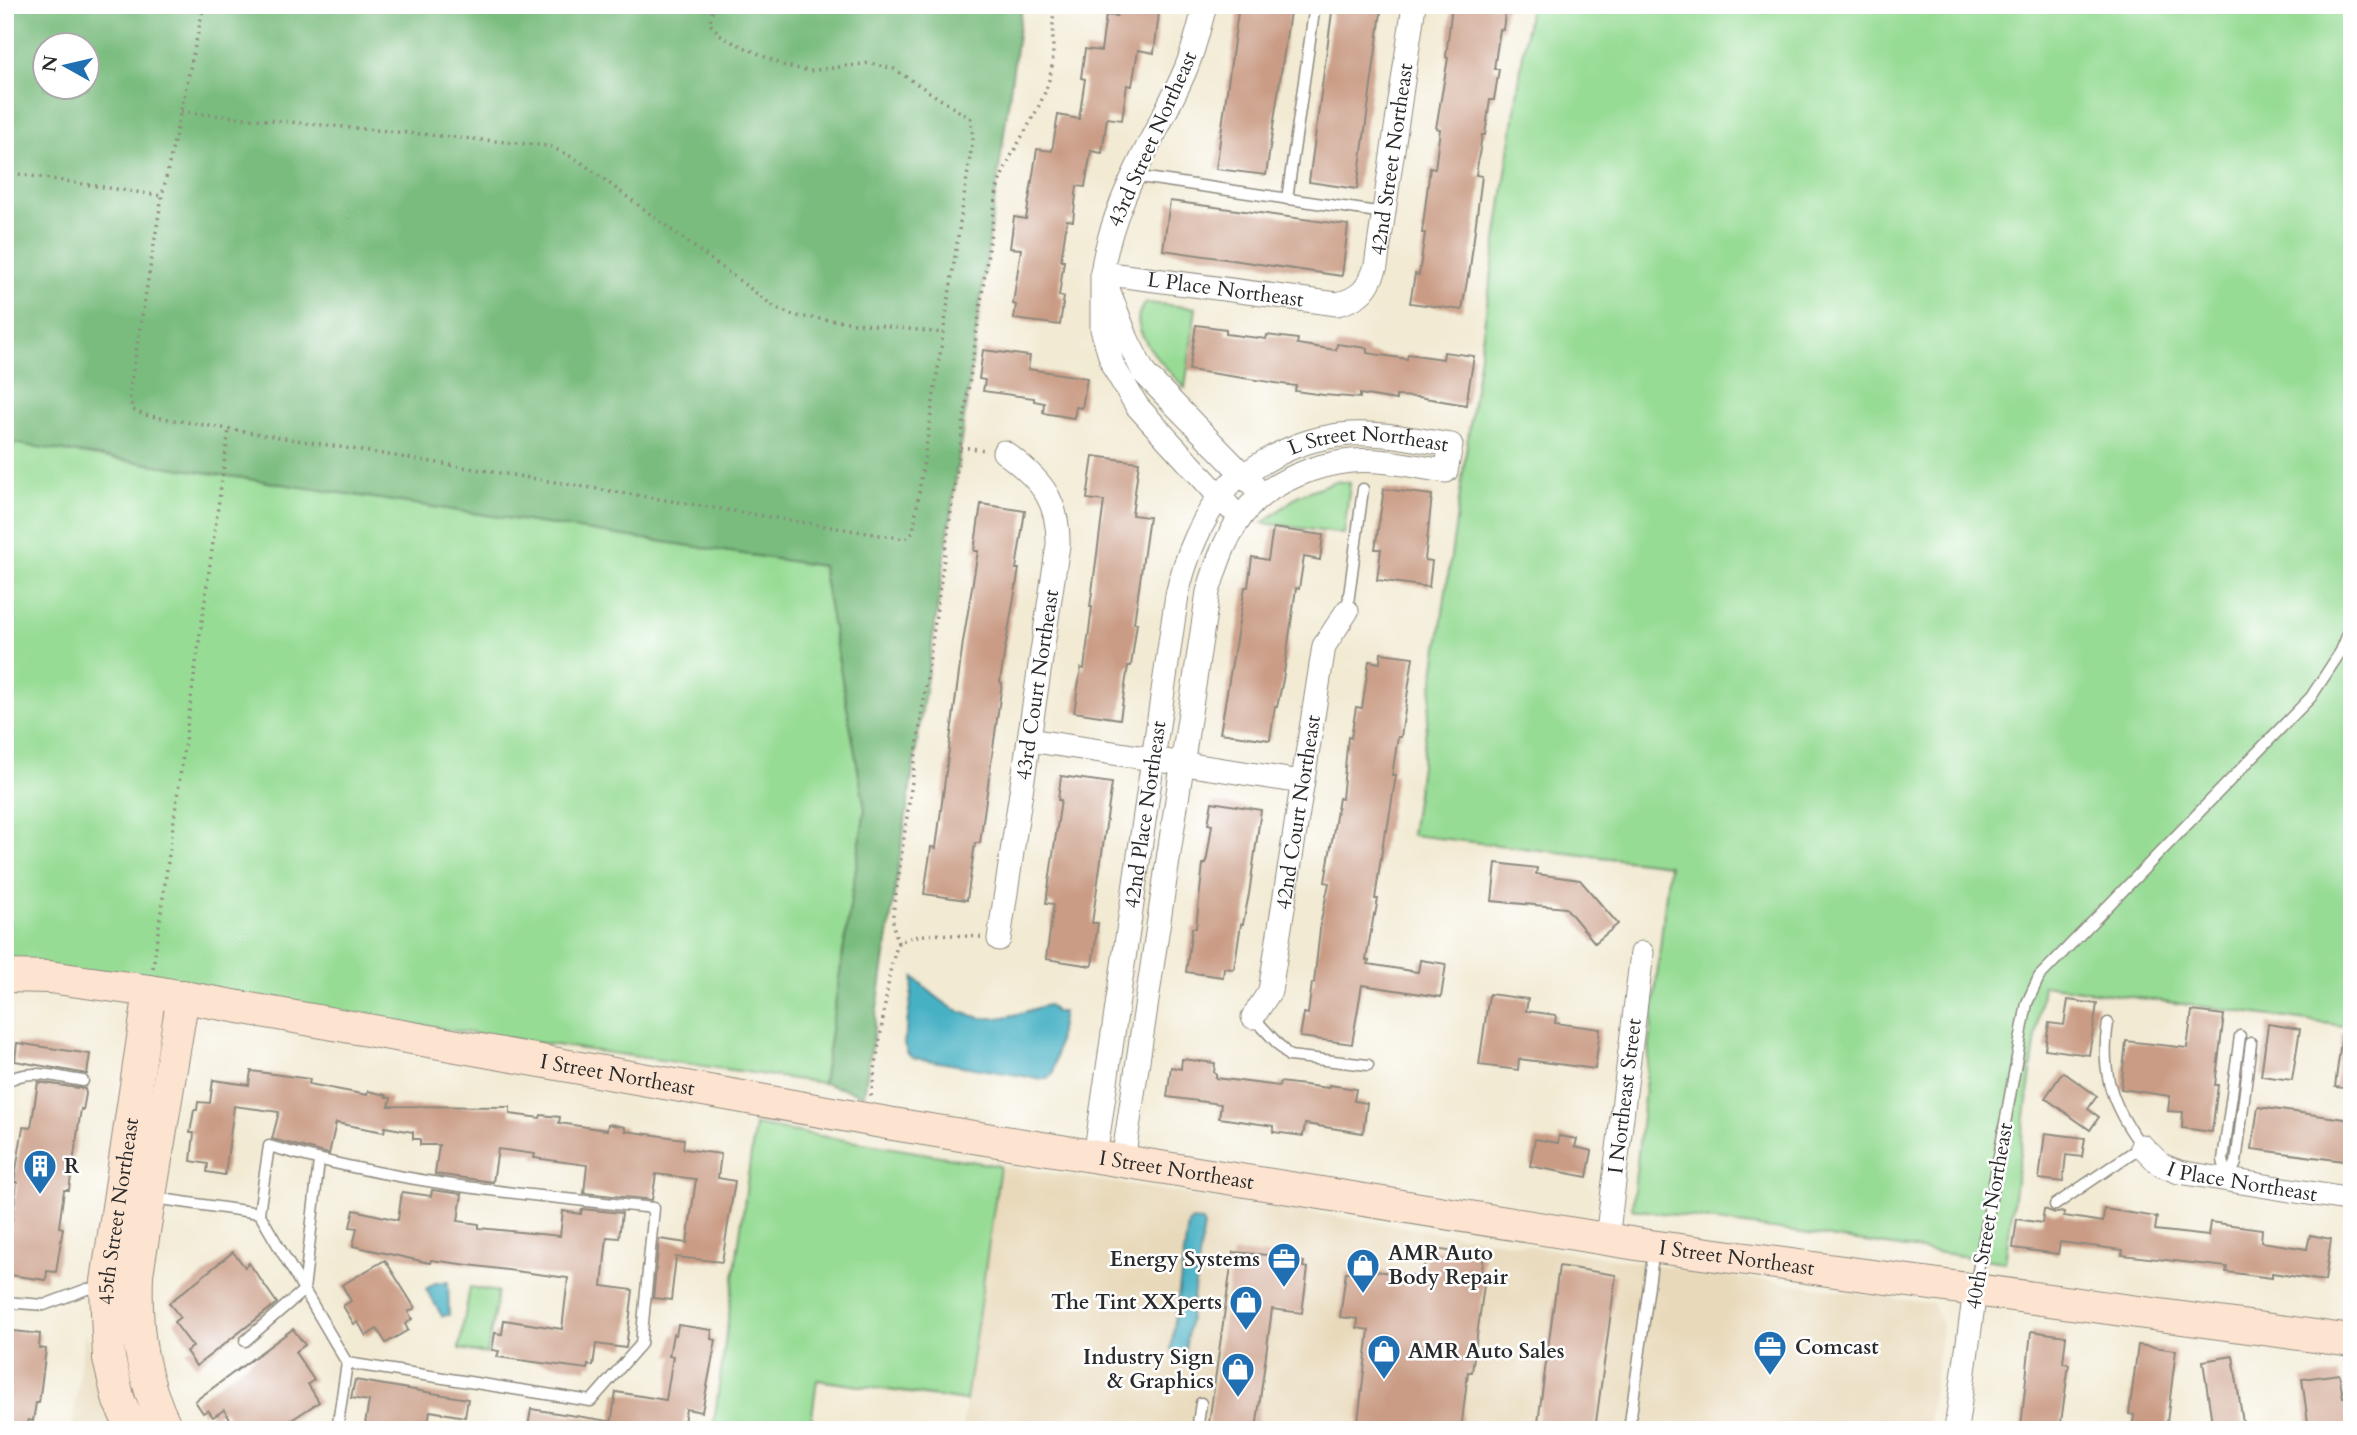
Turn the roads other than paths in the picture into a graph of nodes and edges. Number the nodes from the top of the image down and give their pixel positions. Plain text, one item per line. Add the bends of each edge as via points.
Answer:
1 (1205, 5) edge
2 (1315, 5) edge
3 (1414, 5) edge
4 (1133, 176) junction
5 (1287, 199) junction
6 (1384, 213) junction
7 (1102, 273) junction
8 (1348, 302) joint
9 (1004, 452) dead end
10 (1232, 486) junction
11 (1363, 489) dead end
12 (1252, 506) junction
13 (1348, 611) joint
14 (2352, 624) edge
15 (1030, 740) junction
16 (1153, 759) junction
17 (1183, 764) junction
18 (1301, 782) junction
19 (999, 939) road end
20 (1642, 953) dead end
21 (5, 976) edge
22 (150, 991) junction
23 (183, 996) junction
24 (1254, 1017) joint
25 (2108, 1023) dead end
26 (2240, 1035) dead end
27 (2251, 1043) dead end
28 (1368, 1065) dead end
29 (83, 1081) dead end
30 (5, 1083) edge
31 (2143, 1146) junction
32 (1109, 1159) junction
33 (319, 1161) junction
34 (2228, 1180) junction
35 (134, 1195) junction
36 (2352, 1200) edge
37 (2055, 1205) dead end
38 (259, 1213) junction
39 (1606, 1239) junction
40 (1654, 1247) junction
41 (106, 1288) junction
42 (304, 1290) junction
43 (1975, 1291) junction
44 (5, 1302) edge
45 (245, 1340) dead end
46 (2352, 1340) edge
47 (348, 1363) junction
48 (1201, 1403) dead end
49 (133, 1430) edge
50 (167, 1430) edge
51 (337, 1430) edge
52 (1197, 1430) edge
53 (1629, 1430) edge
54 (1956, 1430) edge

1 - 4 street, 43rd Street Northeast via 1185,70
2 - 5 lane
3 - 6 street, 42nd Street Northeast
4 - 5 lane
4 - 7 street, 43rd Street Northeast via 1112,227
5 - 6 lane
6 - 8 street, 42nd Street Northeast via 1370,285
7 - 8 street, L Place Northeast
7 - 10 street, 43rd Street Northeast via 1144,373
7 - 10 street, 43rd Street Northeast via 1102,329 1113,366 1138,406
9 - 15 street, 43rd Court Northeast via 1031,473 1049,500 1058,525
10 - 12 street, 43rd Street Northeast
10 - 12 street, 43rd Street Northeast
10 - 12 street, L Street Northeast via 1270,458 1318,438 1377,434 1451,445 1446,471 1352,461 1300,473
10 - 16 street, 42nd Place Northeast via 1195,538 1183,568
11 - 13 lane
12 - 17 street, 42nd Place Northeast via 1220,555 1208,592
13 - 18 street, 42nd Court Northeast via 1324,646
14 - 43 lane, 40th Street Northeast via 2341,651 2311,697 2039,977 2027,1003
15 - 16 street
15 - 19 street, 43rd Court Northeast
16 - 17 street
16 - 32 street, 42nd Place Northeast
17 - 18 street
17 - 32 street, 42nd Place Northeast
18 - 24 street, 42nd Court Northeast via 1270,991
20 - 39 street, I Northeast Street
21 - 22 street, I Street Northeast
22 - 23 street, I Street Northeast
22 - 35 street, 45th Street Northeast
23 - 32 street, I Street Northeast
23 - 35 street, 45th Street Northeast
24 - 28 lane via 1289,1056
25 - 31 lane via 2104,1056 2115,1102
26 - 34 lane via 2223,1160
27 - 34 lane via 2236,1163
29 - 30 lane via 19,1074
31 - 34 street, I Place Northeast via 2161,1165
31 - 37 lane
32 - 39 street, I Street Northeast
33 - 38 lane via 269,1146
33 - 42 lane
33 - 47 lane via 486,1191 654,1208 641,1344 590,1401
34 - 36 street, I Place Northeast
35 - 38 lane
35 - 41 street, 45th Street Northeast
35 - 50 street, 45th Street Northeast via 138,1340 144,1373
38 - 42 lane
39 - 40 street, I Street Northeast
40 - 43 street, I Street Northeast
40 - 53 lane
41 - 44 lane via 87,1289 44,1305
41 - 49 street, 45th Street Northeast via 109,1359 119,1401
42 - 45 lane
42 - 47 lane
43 - 46 street, I Street Northeast
43 - 54 street, 40th Street Northeast
47 - 51 lane
48 - 52 lane

